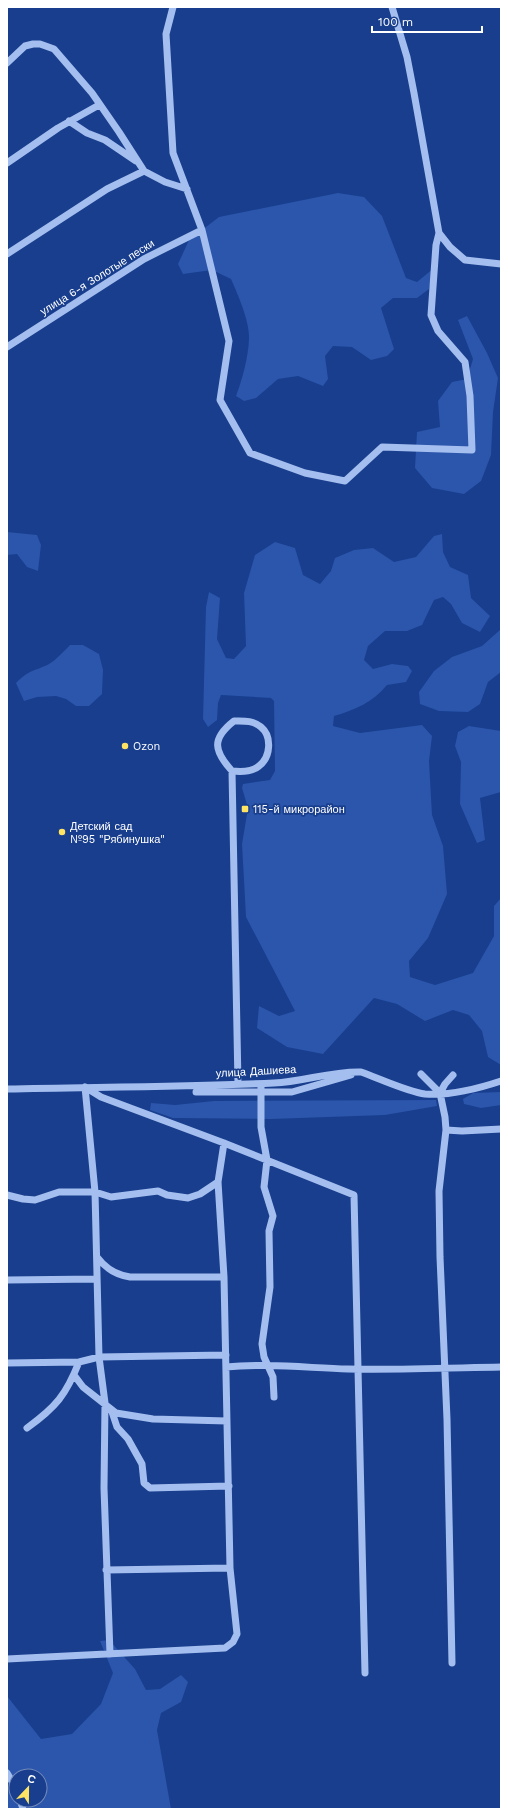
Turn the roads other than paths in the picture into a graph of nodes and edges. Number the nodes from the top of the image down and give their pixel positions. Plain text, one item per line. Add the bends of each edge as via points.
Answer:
1 (173, 7) edge
2 (392, 7) edge
3 (7, 63) edge
4 (99, 105) junction
5 (69, 121) junction
6 (7, 163) edge
7 (138, 163) junction
8 (144, 171) junction
9 (187, 189) junction
10 (202, 230) junction
11 (439, 233) junction
12 (7, 254) edge
13 (501, 264) edge
14 (7, 347) edge
15 (232, 771) junction
16 (361, 1072) junction
17 (421, 1074) dead end
18 (453, 1075) dead end
19 (501, 1081) edge
20 (238, 1084) junction
21 (261, 1084) junction
22 (85, 1087) junction
23 (7, 1089) edge
24 (196, 1092) dead end
25 (262, 1092) junction
26 (440, 1093) junction
27 (501, 1129) edge
28 (446, 1130) junction
29 (224, 1143) junction
30 (267, 1160) junction
31 (218, 1182) junction
32 (95, 1192) junction
33 (7, 1195) edge
34 (97, 1256) junction
35 (224, 1276) junction
36 (98, 1279) junction
37 (7, 1280) edge
38 (226, 1355) junction
39 (99, 1357) junction
40 (79, 1362) junction
41 (7, 1363) edge
42 (226, 1367) junction
43 (267, 1367) junction
44 (501, 1367) edge
45 (445, 1368) junction
46 (359, 1369) junction
47 (74, 1375) junction
48 (274, 1397) dead end
49 (108, 1406) junction
50 (227, 1421) junction
51 (27, 1428) dead end
52 (229, 1486) junction
53 (230, 1568) junction
54 (106, 1570) junction
55 (110, 1654) junction
56 (7, 1659) edge
57 (452, 1664) dead end
58 (365, 1673) dead end

1 - 9 street via 166,34 173,153
2 - 11 street via 407,57
3 - 4 street via 25,46 48,46 73,70
4 - 5 street
4 - 7 street
5 - 6 street
5 - 7 street via 105,140
7 - 8 street
8 - 9 street via 165,182
8 - 12 street via 107,189
9 - 10 street
10 - 11 street via 229,341 220,400 250,453 305,473 345,481 382,447 472,450 466,362 438,332 431,316
10 - 14 street, улица 6-я Золотые пески via 144,259
11 - 13 street via 465,260
15 - 15 street via 246,772 259,766 268,754 269,740 262,727 249,721 234,722 222,730 217,744 221,758
15 - 20 street
16 - 21 street, улица Дашиева via 339,1072
16 - 25 street via 292,1092
16 - 26 street, улица Дашиева via 425,1094
17 - 26 street
18 - 26 street
19 - 26 street, улица Дашиева via 480,1088
20 - 21 street, улица Дашиева
20 - 22 street, улица Дашиева
21 - 25 street
22 - 23 street, улица Дашиева
22 - 29 street via 101,1097
22 - 32 street
24 - 25 street
25 - 30 street via 261,1127
26 - 28 street
27 - 28 street
28 - 45 street via 439,1192
29 - 30 street
29 - 31 street
30 - 43 street via 264,1187 273,1216 269,1231 270,1287 262,1344
30 - 46 street via 354,1195
31 - 32 street via 200,1194 188,1198 158,1191 111,1197
31 - 35 street
32 - 33 street via 59,1192 35,1200
32 - 34 street
34 - 35 street via 104,1266 130,1278
34 - 36 street
35 - 38 street
36 - 37 street
36 - 39 street
38 - 39 street
38 - 42 street
39 - 40 street
39 - 49 street
40 - 41 street
40 - 47 street
42 - 43 street
42 - 50 street
43 - 46 street
43 - 48 street via 273,1377
44 - 45 street
45 - 46 street
45 - 57 street
46 - 58 street
47 - 49 street via 82,1387
47 - 51 street via 61,1399 47,1414
49 - 50 street via 116,1413 153,1419
49 - 52 street via 117,1427 128,1439 142,1464 144,1483 150,1488
49 - 54 street via 104,1488
50 - 52 street
52 - 53 street
53 - 54 street
53 - 55 street via 237,1634 233,1642 225,1648
54 - 55 street
55 - 56 street

